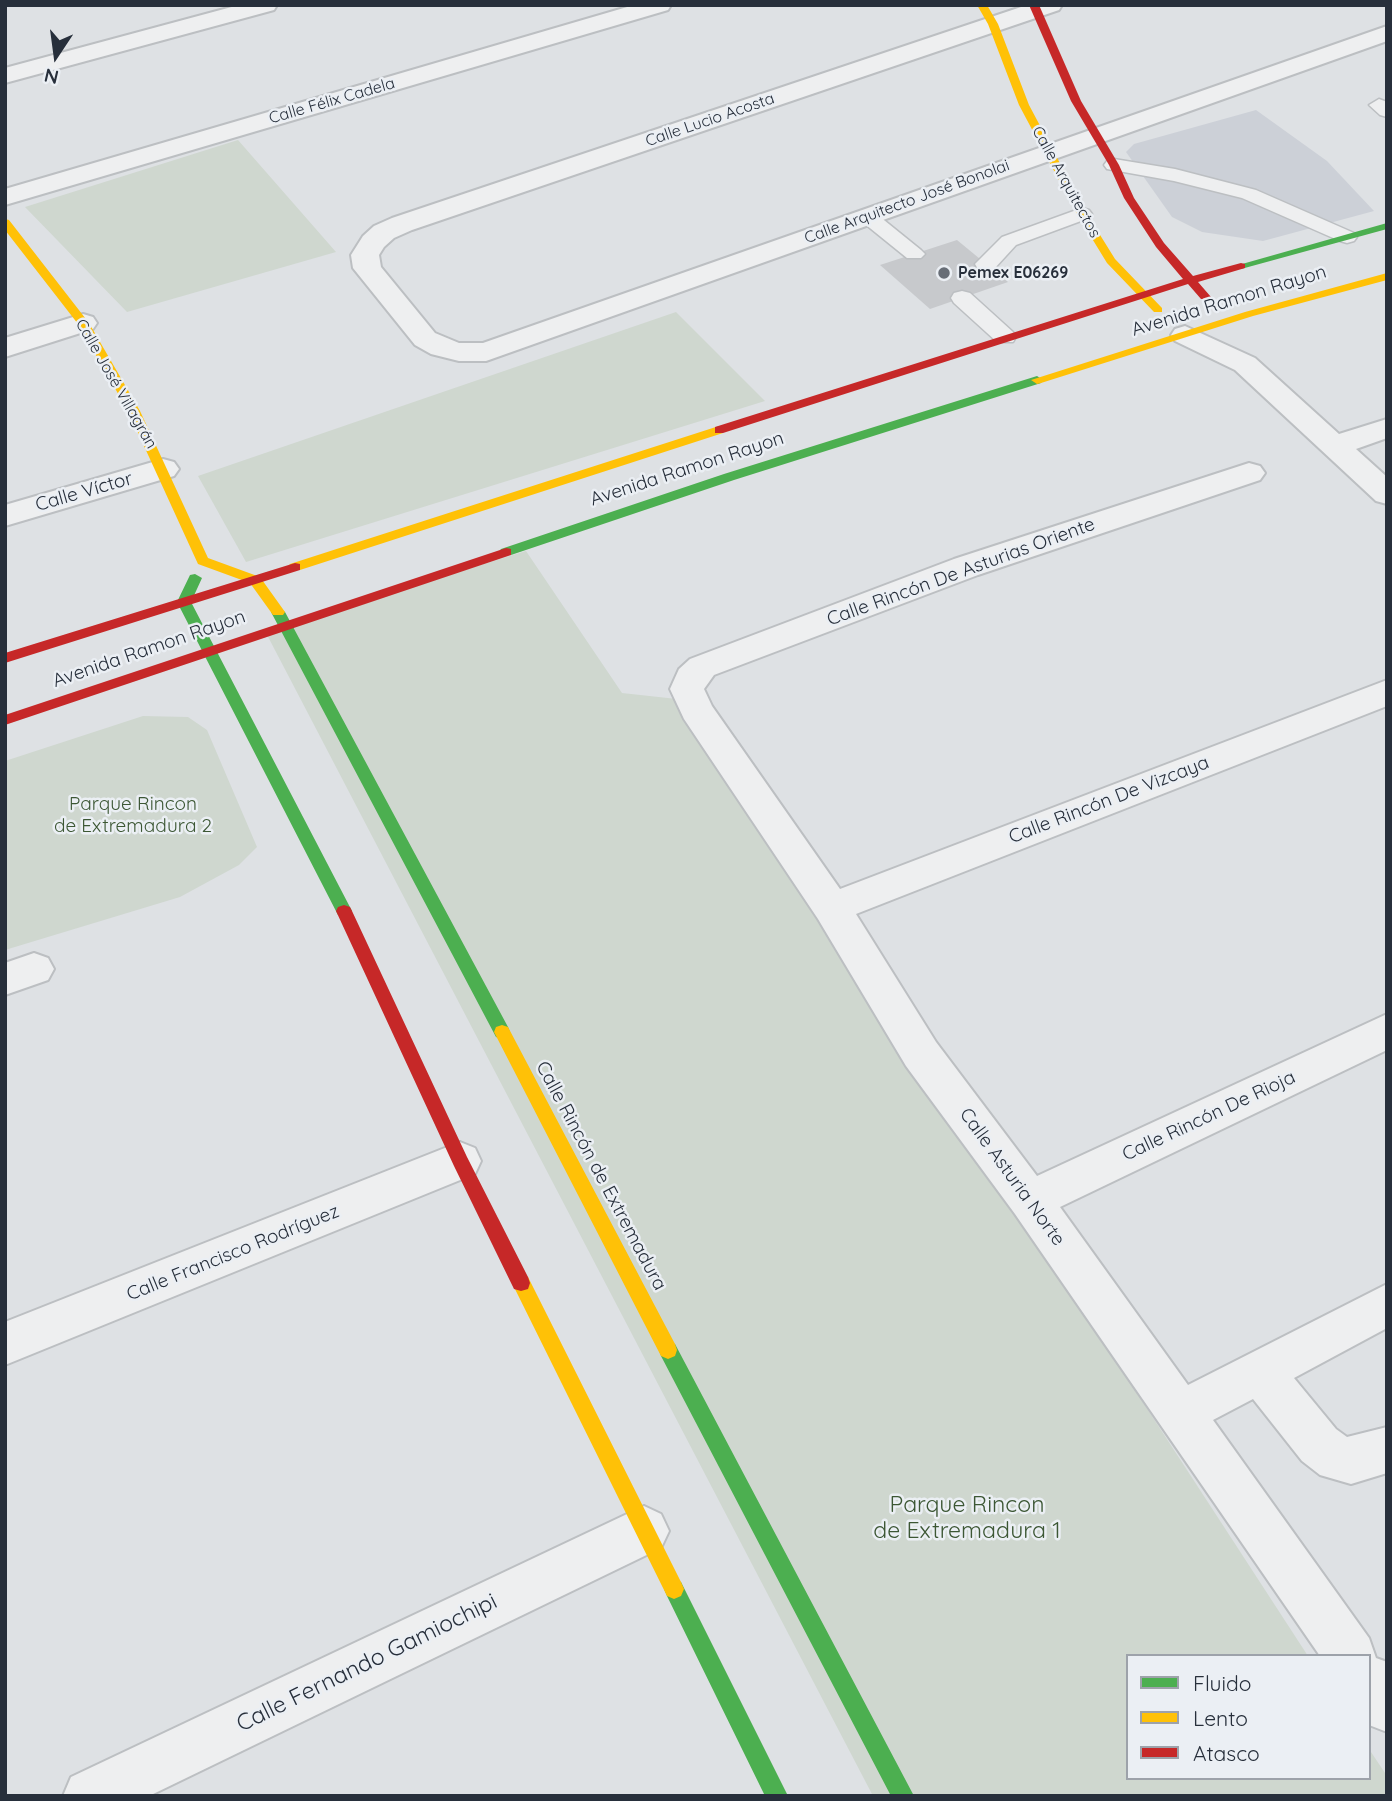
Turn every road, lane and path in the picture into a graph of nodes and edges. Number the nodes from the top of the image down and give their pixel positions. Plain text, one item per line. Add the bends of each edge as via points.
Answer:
1 (266, 5) edge
2 (660, 5) edge
3 (1040, 7) edge
4 (988, 15) edge
5 (1387, 33) edge
6 (1353, 44) junction
7 (1376, 57) dead end
8 (5, 76) edge
9 (1097, 136) junction
10 (1049, 151) junction
11 (1114, 165) junction
12 (5, 197) edge
13 (1082, 214) junction
14 (867, 216) junction
15 (5, 222) edge
16 (1387, 226) edge
17 (1347, 237) junction
18 (914, 254) dead end
19 (986, 264) dead end
20 (1387, 276) edge
21 (1190, 281) junction
22 (1140, 294) junction
23 (962, 298) dead end
24 (83, 323) junction
25 (1227, 323) junction
26 (1185, 335) junction
27 (1005, 337) junction
28 (5, 348) edge
29 (459, 352) joint
30 (1245, 364) junction
31 (1387, 428) edge
32 (1336, 445) junction
33 (163, 469) junction
34 (1249, 473) dead end
35 (1387, 494) edge
36 (5, 516) edge
37 (203, 561) junction
38 (255, 580) junction
39 (184, 602) junction
40 (287, 624) junction
41 (210, 652) junction
42 (5, 657) edge
43 (687, 690) joint
44 (1387, 692) edge
45 (5, 720) edge
46 (832, 908) junction
47 (1387, 1031) edge
48 (460, 1161) junction
49 (1030, 1200) junction
50 (1387, 1304) edge
51 (5, 1344) edge
52 (1259, 1371) junction
53 (1180, 1413) junction
54 (1387, 1450) edge
55 (644, 1531) junction
56 (1350, 1654) edge
57 (1371, 1684) edge
58 (1387, 1706) edge
59 (90, 1796) edge
60 (777, 1796) edge
61 (903, 1796) edge

1 - 8 street
2 - 12 street, Calle Félix Cadela
3 - 4 street, Calle Lucio Acosta
3 - 9 street via 1076,101
4 - 10 street, Calle Arquitectos via 1024,105
4 - 29 street, Calle Lucio Acosta via 384,232 365,255 367,268 425,339
5 - 6 street, Calle Arquitecto José Bonolai
6 - 7 street
6 - 9 street, Calle Arquitecto José Bonolai
9 - 10 street, Calle Arquitecto José Bonolai
9 - 11 street
10 - 13 street, Calle Arquitectos
10 - 14 street, Calle Arquitecto José Bonolai
11 - 17 lane via 1249,194
11 - 21 street via 1129,198
13 - 19 lane via 1009,241
13 - 22 street, Calle Arquitectos via 1111,261
14 - 18 lane
14 - 29 street, Calle Arquitecto José Bonolai via 486,352
15 - 24 street, Calle José Villagrán
16 - 17 street, Avenida Ramon Rayon
17 - 21 street, Avenida Ramon Rayon
20 - 25 street, Avenida Ramon Rayon
21 - 22 street, Avenida Ramon Rayon
21 - 25 street
22 - 26 street, Calle Arquitectos
22 - 27 street, Avenida Ramon Rayon
23 - 27 lane
24 - 28 street
24 - 33 street, Calle José Villagrán
25 - 26 street, Avenida Ramon Rayon
25 - 30 street
26 - 30 street
26 - 40 street, Avenida Ramon Rayon via 729,477
27 - 38 street, Avenida Ramon Rayon
30 - 32 street
31 - 32 street
32 - 35 street
33 - 36 street, Calle Víctor
33 - 37 street, Calle José Villagrán
34 - 43 street, Calle Rincón De Asturias Oriente via 966,566 727,657 702,667
37 - 38 street
37 - 39 street
38 - 39 street, Avenida Ramon Rayon
38 - 40 street, Calle Rincón de Extremadura
39 - 41 street
39 - 42 street, Avenida Ramon Rayon
40 - 41 street, Avenida Ramon Rayon
40 - 61 street, Calle Rincón de Extremadura
41 - 45 street, Avenida Ramon Rayon
41 - 48 street via 325,871
43 - 46 street, Calle Asturia Norte via 696,710
44 - 46 street, Calle Rincón De Vizcaya
46 - 49 street, Calle Asturia Norte via 921,1054
47 - 49 street, Calle Rincón De Rioja
48 - 51 street, Calle Francisco Rodríguez
48 - 55 street
49 - 53 street, Calle Asturia Norte
50 - 52 street
52 - 53 street
52 - 54 street via 1319,1445 1337,1459 1351,1461
53 - 56 street, Calle Asturia Norte
55 - 59 street, Calle Fernando Gamiochipi
55 - 60 street
57 - 58 street

